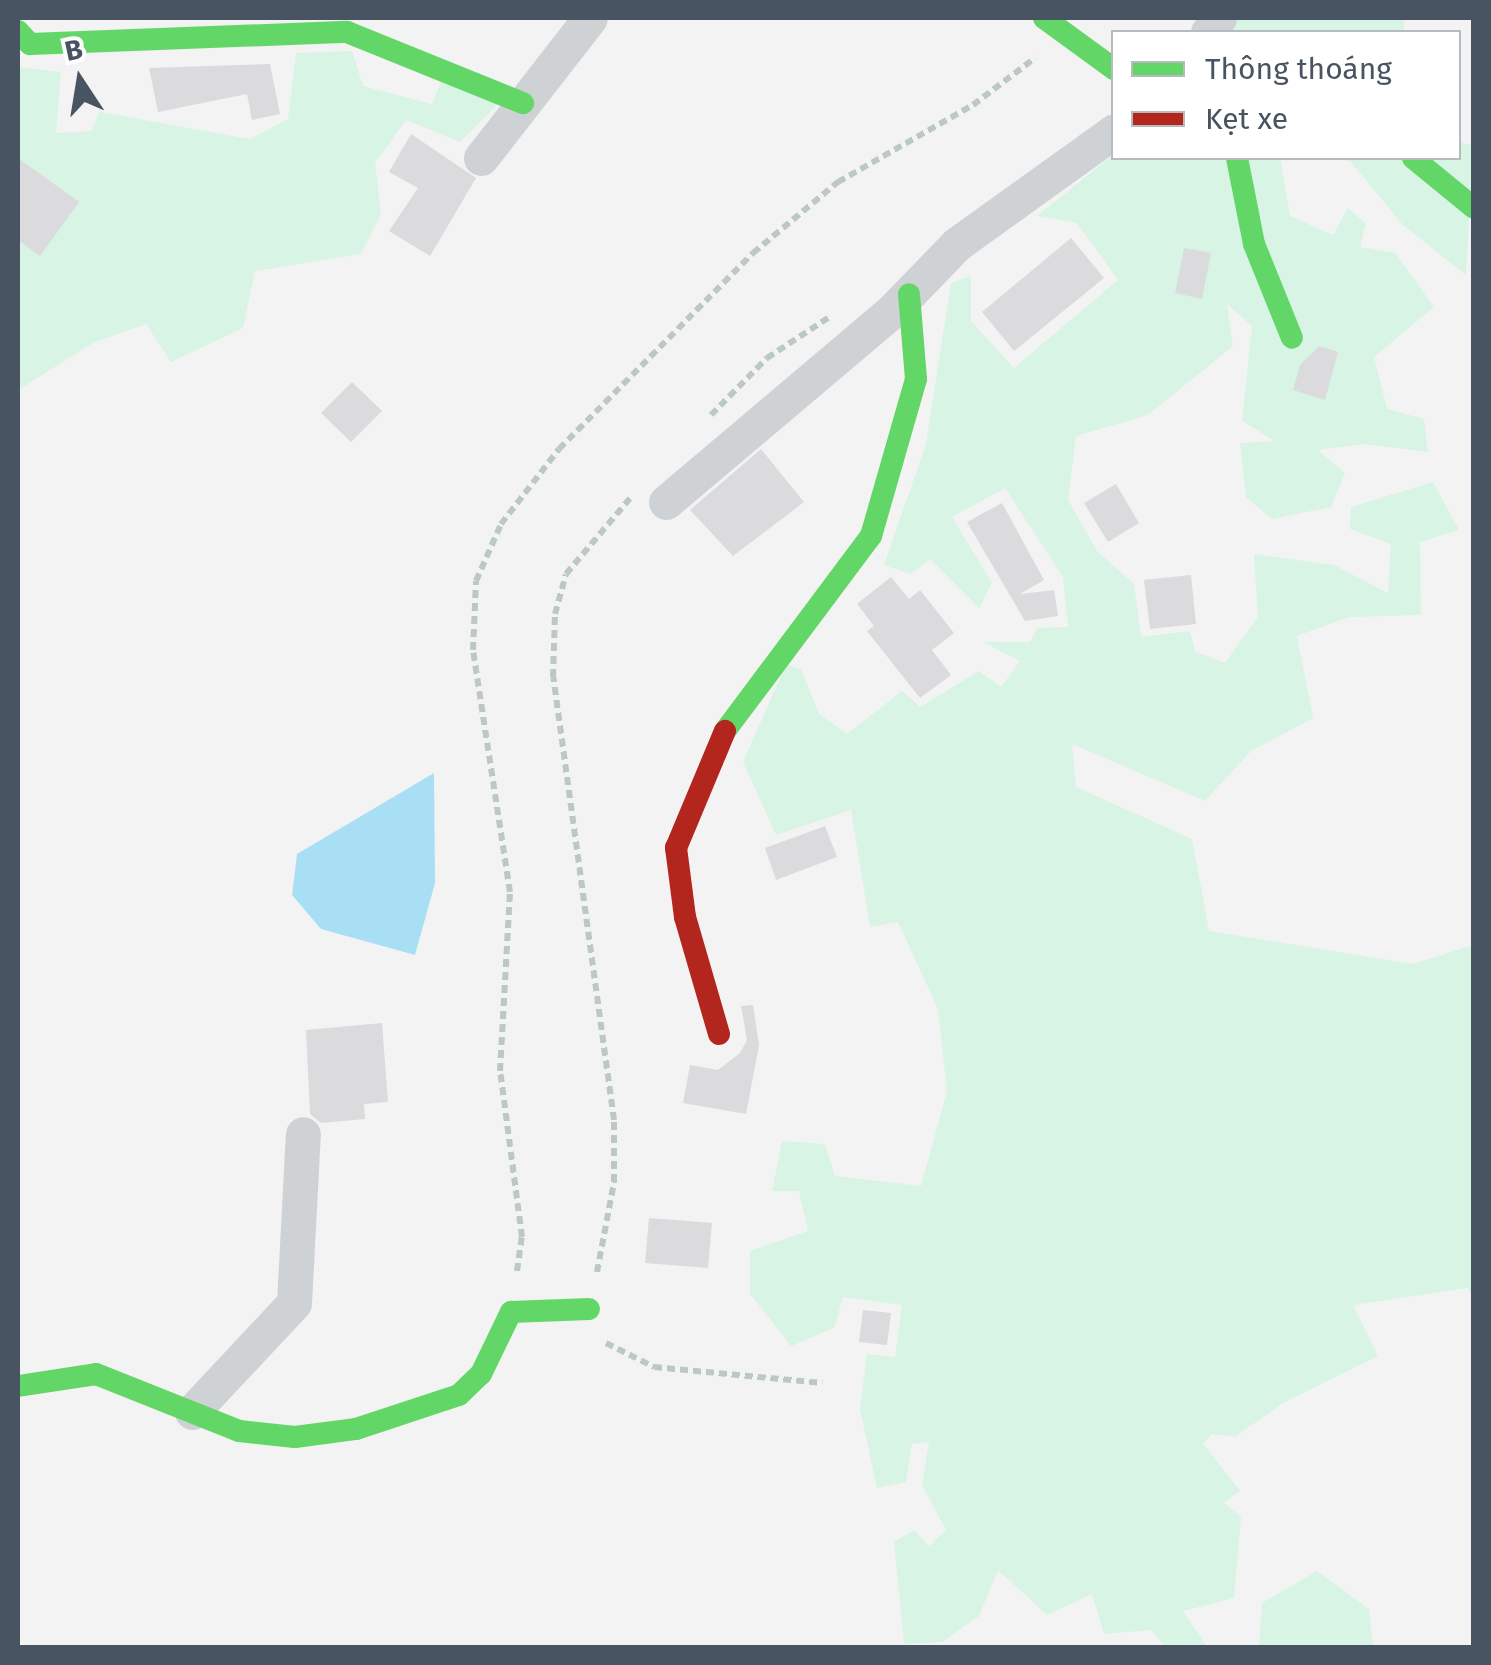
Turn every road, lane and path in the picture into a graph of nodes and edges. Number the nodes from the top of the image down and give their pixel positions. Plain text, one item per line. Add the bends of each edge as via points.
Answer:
1 (590, 18) edge
2 (18, 31) edge
3 (1061, 31) edge
4 (1111, 66) edge
5 (524, 103) junction
6 (1111, 134) edge
7 (481, 158) dead end
8 (1237, 160) edge
9 (1415, 160) edge
10 (1474, 208) edge
11 (909, 294) junction
12 (1292, 338) dead end
13 (666, 502) dead end
14 (719, 1034) dead end
15 (303, 1134) dead end
16 (590, 1309) dead end
17 (510, 1312) junction
18 (18, 1386) edge
19 (192, 1412) junction

1 - 5 street
2 - 5 street via 30,44 346,32
3 - 4 street
3 - 17 path via 973,105 838,182 753,253 559,449 501,524 476,581 474,650 510,892 500,1071 522,1237
5 - 7 street
6 - 11 street via 957,244
8 - 12 street via 1254,244
9 - 10 street
11 - 13 street
11 - 14 street via 916,378 870,536 757,679 722,736 676,848 685,917
15 - 19 street via 294,1302
16 - 17 street via 546,1304
17 - 19 street via 481,1374 459,1395 356,1428 295,1438 239,1431
18 - 19 street via 96,1374

